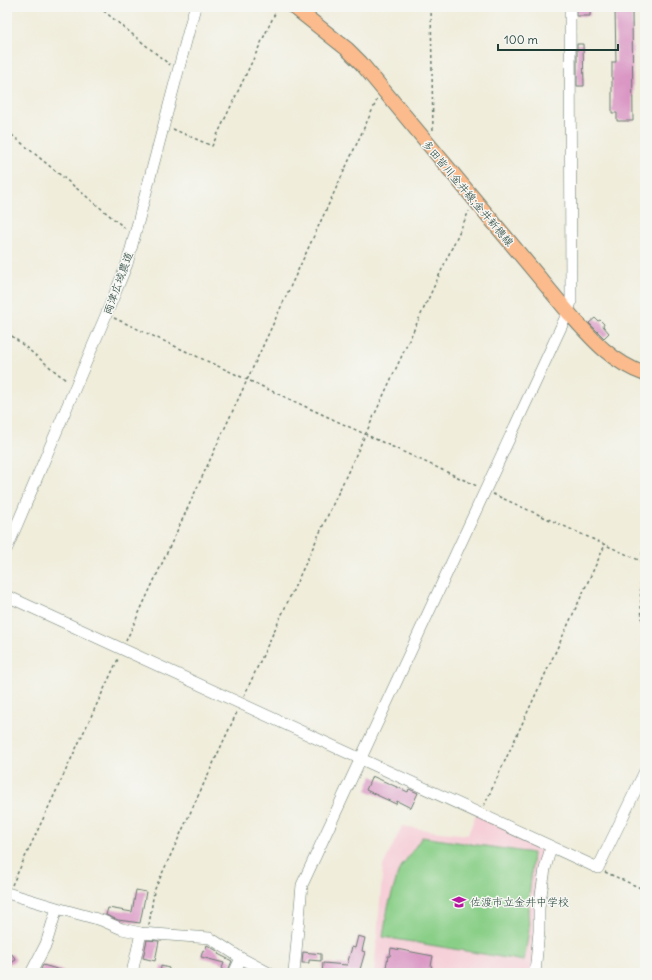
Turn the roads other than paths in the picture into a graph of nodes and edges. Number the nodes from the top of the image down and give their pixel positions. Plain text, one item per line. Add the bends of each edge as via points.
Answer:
1 (195, 7) edge
2 (294, 7) edge
3 (570, 7) edge
4 (568, 312) junction
5 (645, 374) edge
6 (7, 548) edge
7 (7, 596) edge
8 (360, 758) junction
9 (645, 771) edge
10 (551, 847) junction
11 (7, 893) edge
12 (56, 908) junction
13 (144, 933) junction
14 (240, 958) junction
15 (31, 973) edge
16 (132, 973) edge
17 (234, 973) edge
18 (269, 973) edge
19 (294, 973) edge
20 (535, 973) edge

1 - 6 street, 両津広域農道 via 127,264
2 - 4 main road, 多田皆川金井線;金井新穂線 via 361,63
3 - 4 street via 571,302
4 - 5 main road, 多田皆川金井線;金井新穂線 via 602,349
4 - 8 street
7 - 8 street
8 - 10 street
8 - 19 street via 302,885
9 - 10 street via 598,868
10 - 20 street via 539,908
11 - 12 street
12 - 13 street via 101,920 122,930
12 - 15 street via 46,944
13 - 14 street via 210,938
13 - 16 street
14 - 17 street
14 - 18 street

